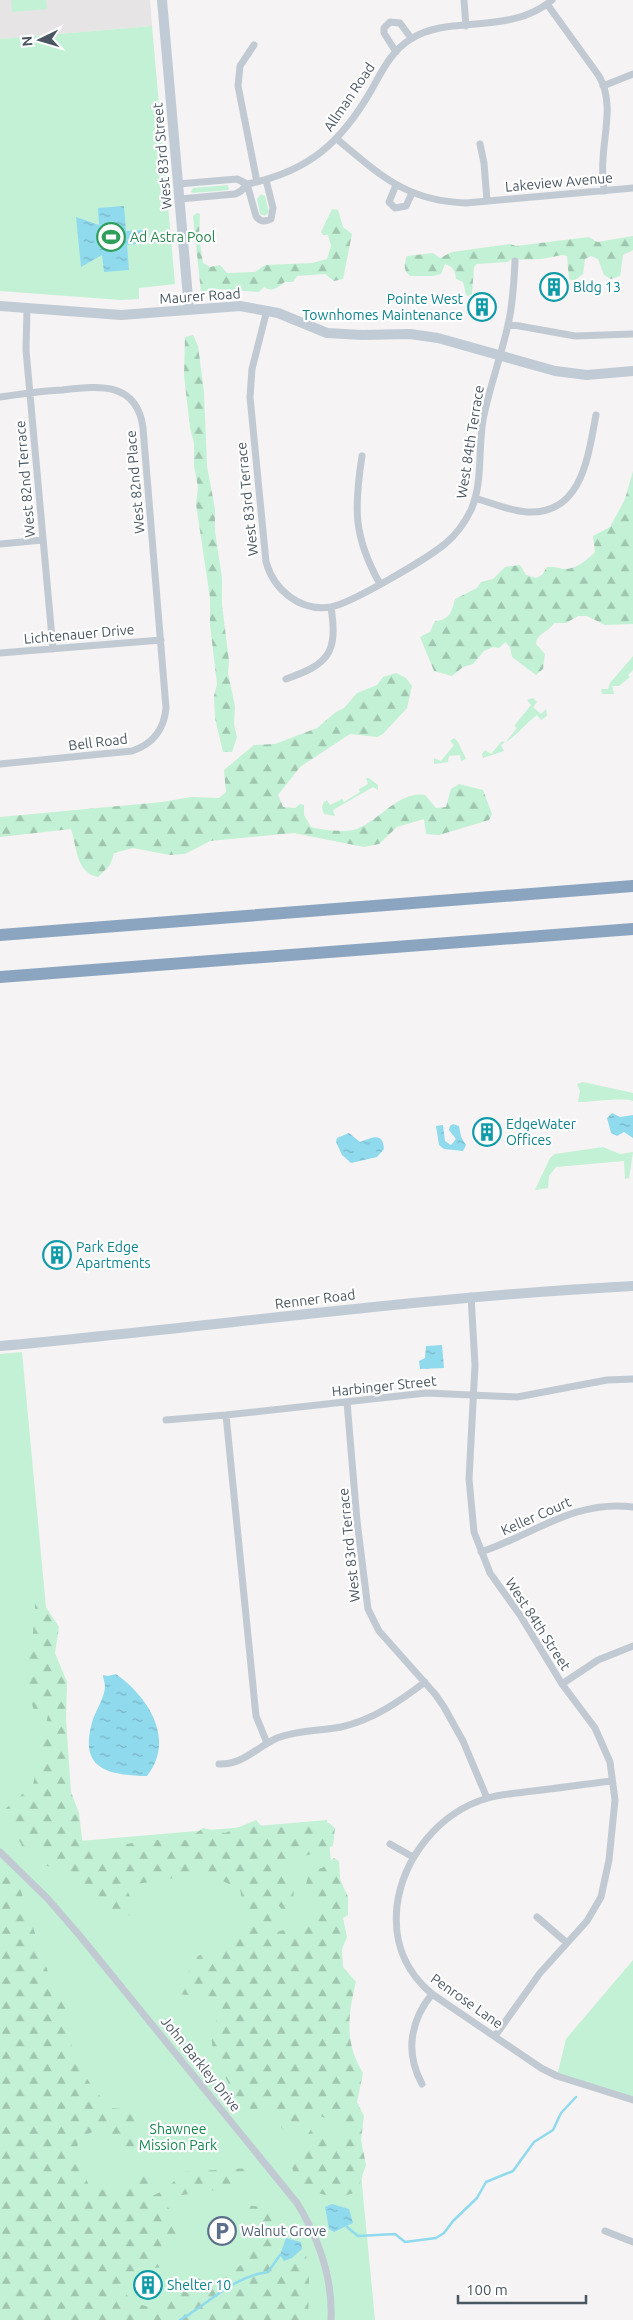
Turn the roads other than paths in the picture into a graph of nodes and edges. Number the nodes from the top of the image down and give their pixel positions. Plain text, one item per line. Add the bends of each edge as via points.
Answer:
1 (162, 0) edge
2 (464, 0) edge
3 (549, 2) edge
4 (466, 26) junction
5 (411, 38) junction
6 (254, 45) dead end
7 (396, 52) junction
8 (633, 74) edge
9 (604, 86) junction
10 (337, 139) junction
11 (480, 144) dead end
12 (266, 180) junction
13 (257, 182) junction
14 (178, 184) junction
15 (247, 184) junction
16 (396, 185) junction
17 (633, 188) edge
18 (604, 191) junction
19 (412, 193) junction
20 (180, 199) junction
21 (487, 201) junction
22 (515, 261) dead end
23 (0, 306) edge
24 (27, 308) junction
25 (189, 309) junction
26 (267, 310) junction
27 (508, 324) junction
28 (633, 334) edge
29 (501, 355) junction
30 (633, 371) edge
31 (30, 392) junction
32 (0, 397) edge
33 (596, 415) dead end
34 (362, 456) dead end
35 (475, 498) junction
36 (43, 540) junction
37 (0, 544) edge
38 (380, 584) junction
39 (331, 607) junction
40 (161, 640) junction
41 (53, 649) junction
42 (0, 653) edge
43 (286, 679) dead end
44 (0, 764) edge
45 (633, 886) edge
46 (633, 929) edge
47 (0, 935) edge
48 (0, 977) edge
49 (633, 1286) edge
50 (471, 1296) junction
51 (0, 1346) edge
52 (633, 1380) edge
53 (474, 1394) junction
54 (347, 1402) junction
55 (226, 1415) junction
56 (166, 1420) dead end
57 (633, 1507) edge
58 (481, 1552) junction
59 (633, 1646) edge
60 (425, 1682) junction
61 (562, 1684) junction
62 (267, 1743) junction
63 (219, 1764) dead end
64 (612, 1781) junction
65 (486, 1798) junction
66 (390, 1844) dead end
67 (0, 1852) edge
68 (413, 1858) junction
69 (537, 1917) dead end
70 (567, 1943) junction
71 (432, 1994) junction
72 (495, 2036) junction
73 (422, 2084) dead end
74 (633, 2100) edge
75 (605, 2231) dead end
76 (633, 2242) edge
77 (331, 2320) edge

1 - 14 street, West 83rd Street
2 - 4 street
3 - 4 street, Allman Road via 517,18
3 - 9 street
4 - 5 street, Allman Road via 433,30
5 - 7 street, Allman Road
5 - 7 street via 400,23 387,24 384,33
6 - 13 street via 240,66 238,86
7 - 10 street, Allman Road via 353,120
8 - 9 street
9 - 18 street via 608,113 603,159
10 - 12 street, Allman Road via 299,167
10 - 16 street, Lakeview Avenue via 363,163
11 - 21 street, Lakeview Avenue
12 - 13 street, Allman Road
12 - 15 street via 273,212 271,218 264,221 256,216
13 - 15 street, Allman Road
14 - 15 street, Allman Road via 237,179
14 - 20 street, West 83rd Street
15 - 20 street, Allman Road via 235,194
16 - 19 street, Lakeview Avenue
16 - 19 street via 390,198 395,208 406,206
17 - 18 street, Lakeview Avenue
18 - 21 street, Lakeview Avenue
19 - 21 street, Lakeview Avenue via 457,203
20 - 25 street, West 83rd Street
22 - 27 street, West 84th Terrace
23 - 24 street, Maurer Road
24 - 25 street, Maurer Road via 121,315
24 - 31 street, West 82nd Terrace
25 - 26 street, Maurer Road via 240,306
26 - 29 street, Maurer Road via 327,333 410,334
26 - 39 street, West 83rd Terrace via 252,370 250,396 266,562 273,580 286,594 311,606
27 - 28 street via 576,336
27 - 29 street, West 84th Terrace
29 - 30 street, Maurer Road via 567,373
29 - 35 street, West 84th Terrace via 483,422
31 - 32 street, West 82nd Place
31 - 36 street, West 82nd Terrace
31 - 40 street, West 82nd Place via 101,387 124,394 139,410
33 - 35 street via 582,476 561,503 545,510 527,512
34 - 38 street via 356,500 358,524 364,554
35 - 38 street, West 84th Terrace via 468,516 447,542
36 - 37 street
36 - 41 street, West 82nd Terrace
38 - 39 street
39 - 43 street via 334,640 329,655 318,666
40 - 41 street, Lichtenauer Drive
40 - 44 street, Bell Road via 166,708 163,725 151,741 126,752
41 - 42 street, Lichtenauer Drive
45 - 47 highway
46 - 48 highway
49 - 50 street, Renner Road
50 - 51 street, Renner Road
50 - 53 street, West 84th Street via 475,1337
52 - 53 street, Harbinger Street via 607,1380 517,1396
53 - 54 street, Harbinger Street via 426,1393
53 - 58 street, West 84th Street via 469,1479 471,1514
54 - 55 street, Harbinger Street
54 - 60 street, West 83rd Terrace via 368,1609 379,1631
55 - 56 street, Harbinger Street
55 - 62 street via 256,1716
57 - 58 street, Keller Court via 610,1506 576,1511
58 - 61 street, West 84th Street via 490,1573 520,1614
59 - 61 street via 598,1660
60 - 62 street via 370,1717 340,1727 294,1733
60 - 65 street, West 83rd Terrace via 463,1741
61 - 64 street, West 84th Street via 595,1728 610,1762
62 - 63 street via 238,1762
64 - 65 street, Penrose Lane
64 - 70 street, West 84th Street via 615,1800 606,1880 601,1897 587,1921
65 - 68 street, Penrose Lane via 446,1821 426,1839
66 - 68 street
67 - 77 street, John Barkley Drive via 74,1928 297,2203 313,2230 326,2266
68 - 71 street, Penrose Lane via 399,1897 398,1936 407,1966
69 - 70 street
70 - 72 street, West 84th Street via 540,1973
71 - 72 street, Penrose Lane
71 - 73 street via 413,2027 413,2062
72 - 74 street, Penrose Lane via 557,2076
75 - 76 street

